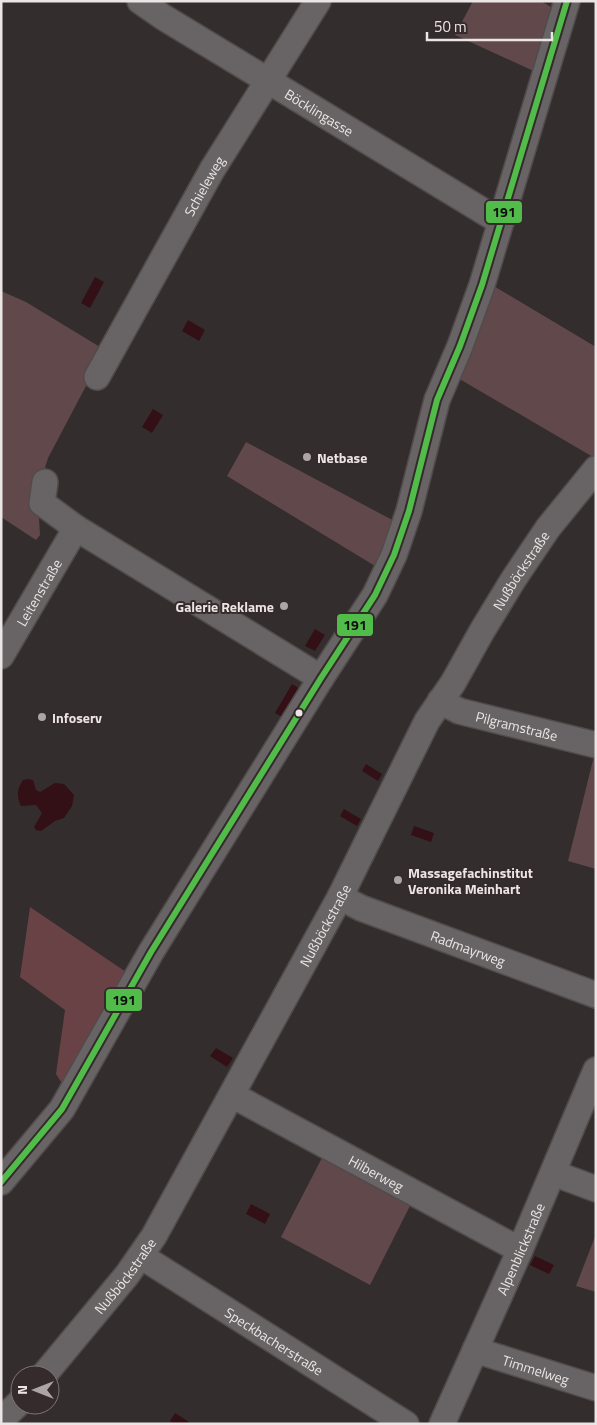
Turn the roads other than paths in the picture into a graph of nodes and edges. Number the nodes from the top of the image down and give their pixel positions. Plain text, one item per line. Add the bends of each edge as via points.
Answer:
1 (140, 1) edge
2 (318, 1) edge
3 (567, 1) edge
4 (268, 80) junction
5 (501, 222) junction
6 (98, 377) dead end
7 (596, 469) edge
8 (45, 482) dead end
9 (76, 528) junction
10 (1, 656) edge
11 (321, 678) junction
12 (440, 701) junction
13 (596, 745) edge
14 (340, 897) junction
15 (596, 995) edge
16 (596, 1070) edge
17 (232, 1095) junction
18 (552, 1173) junction
19 (1, 1182) edge
20 (596, 1189) edge
21 (520, 1250) junction
22 (141, 1256) junction
23 (475, 1350) junction
24 (52, 1365) edge
25 (596, 1388) edge
26 (406, 1424) edge
27 (442, 1424) edge

1 - 4 street, Böcklingasse
2 - 4 street, Schieleweg
3 - 5 street
4 - 5 street, Böcklingasse
4 - 6 street, Schieleweg via 212,170
5 - 11 street via 482,285 437,400 409,511 394,554 375,595
7 - 12 street, Nußböckstraße via 548,528
8 - 9 street via 42,503
9 - 10 street, Leitenstraße
9 - 11 street
11 - 19 street via 151,952 62,1109
12 - 13 street, Pilgramstraße via 459,711
12 - 14 street, Nußböckstraße via 426,721
14 - 15 street, Radmayrweg via 361,908
14 - 17 street, Nußböckstraße
16 - 18 street, Alpenblickstraße
17 - 21 street, Hilberweg
17 - 22 street, Nußböckstraße
18 - 20 street
18 - 21 street, Alpenblickstraße
21 - 23 street, Alpenblickstraße
22 - 24 street, Nußböckstraße
22 - 26 street, Speckbacherstraße
23 - 25 street, Timmelweg
23 - 27 street, Alpenblickstraße

